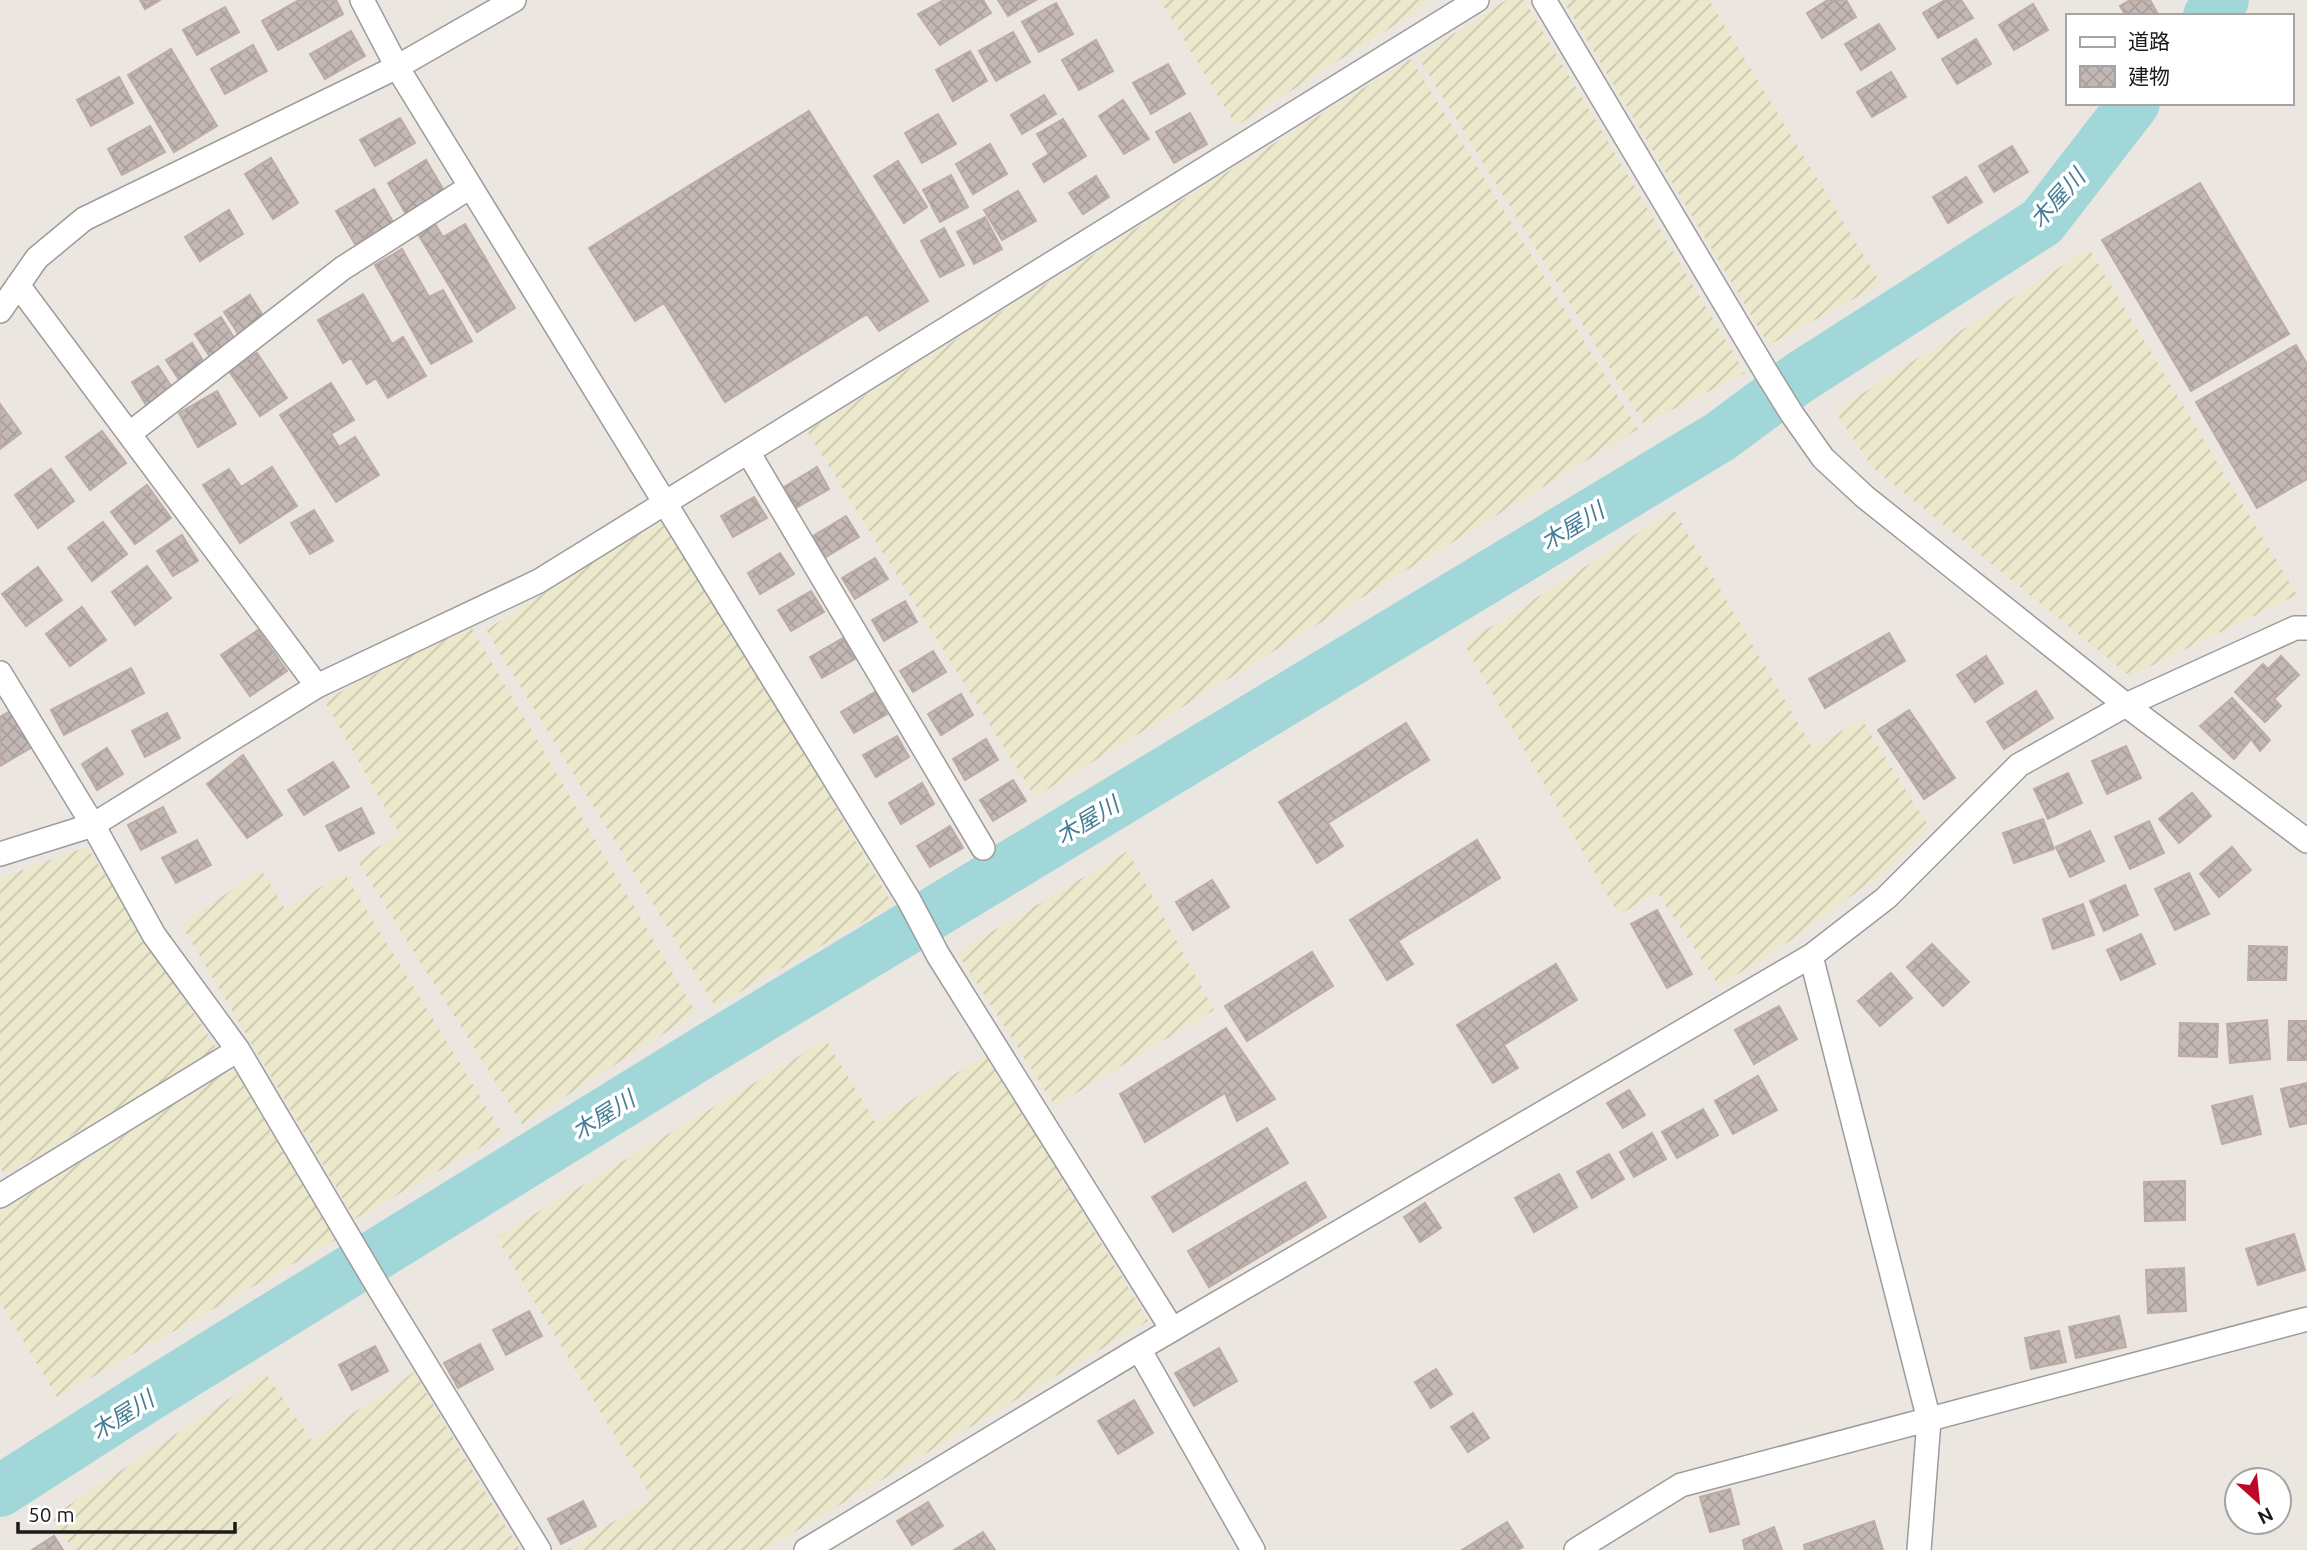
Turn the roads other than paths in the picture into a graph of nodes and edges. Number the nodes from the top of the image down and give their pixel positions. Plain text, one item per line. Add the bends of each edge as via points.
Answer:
1 (362, 0) edge
2 (514, 0) edge
3 (1476, 0) edge
4 (1544, 0) edge
5 (397, 67) junction
6 (470, 187) junction
7 (18, 285) junction
8 (0, 311) edge
9 (129, 434) junction
10 (748, 453) junction
11 (664, 504) junction
12 (2307, 628) edge
13 (0, 673) edge
14 (317, 685) junction
15 (2126, 705) junction
16 (93, 825) junction
17 (2307, 841) edge
18 (983, 848) dead end
19 (0, 854) edge
20 (1811, 956) junction
21 (238, 1050) junction
22 (0, 1196) edge
23 (2307, 1319) edge
24 (1172, 1329) junction
25 (1139, 1349) junction
26 (1929, 1420) junction
27 (539, 1550) edge
28 (806, 1550) edge
29 (1253, 1550) edge
30 (1576, 1550) edge
31 (1919, 1550) edge

1 - 5 street
2 - 5 street
3 - 10 street
4 - 15 street via 1766,372 1824,458 1865,498
5 - 6 street
5 - 7 street via 84,219 37,258
6 - 9 street via 343,268
6 - 11 street
7 - 8 street
7 - 9 street
9 - 14 street
10 - 11 street
10 - 18 street
11 - 14 street via 540,581
11 - 24 street
12 - 15 street via 2295,628
13 - 16 street
14 - 16 street
15 - 17 street
15 - 20 street via 2019,765 1886,898
16 - 19 street
16 - 21 street via 154,935
20 - 24 street
20 - 26 street
21 - 22 street
21 - 27 street
23 - 26 street
24 - 25 street
25 - 28 street
25 - 29 street
26 - 30 street via 1681,1485
26 - 31 street

